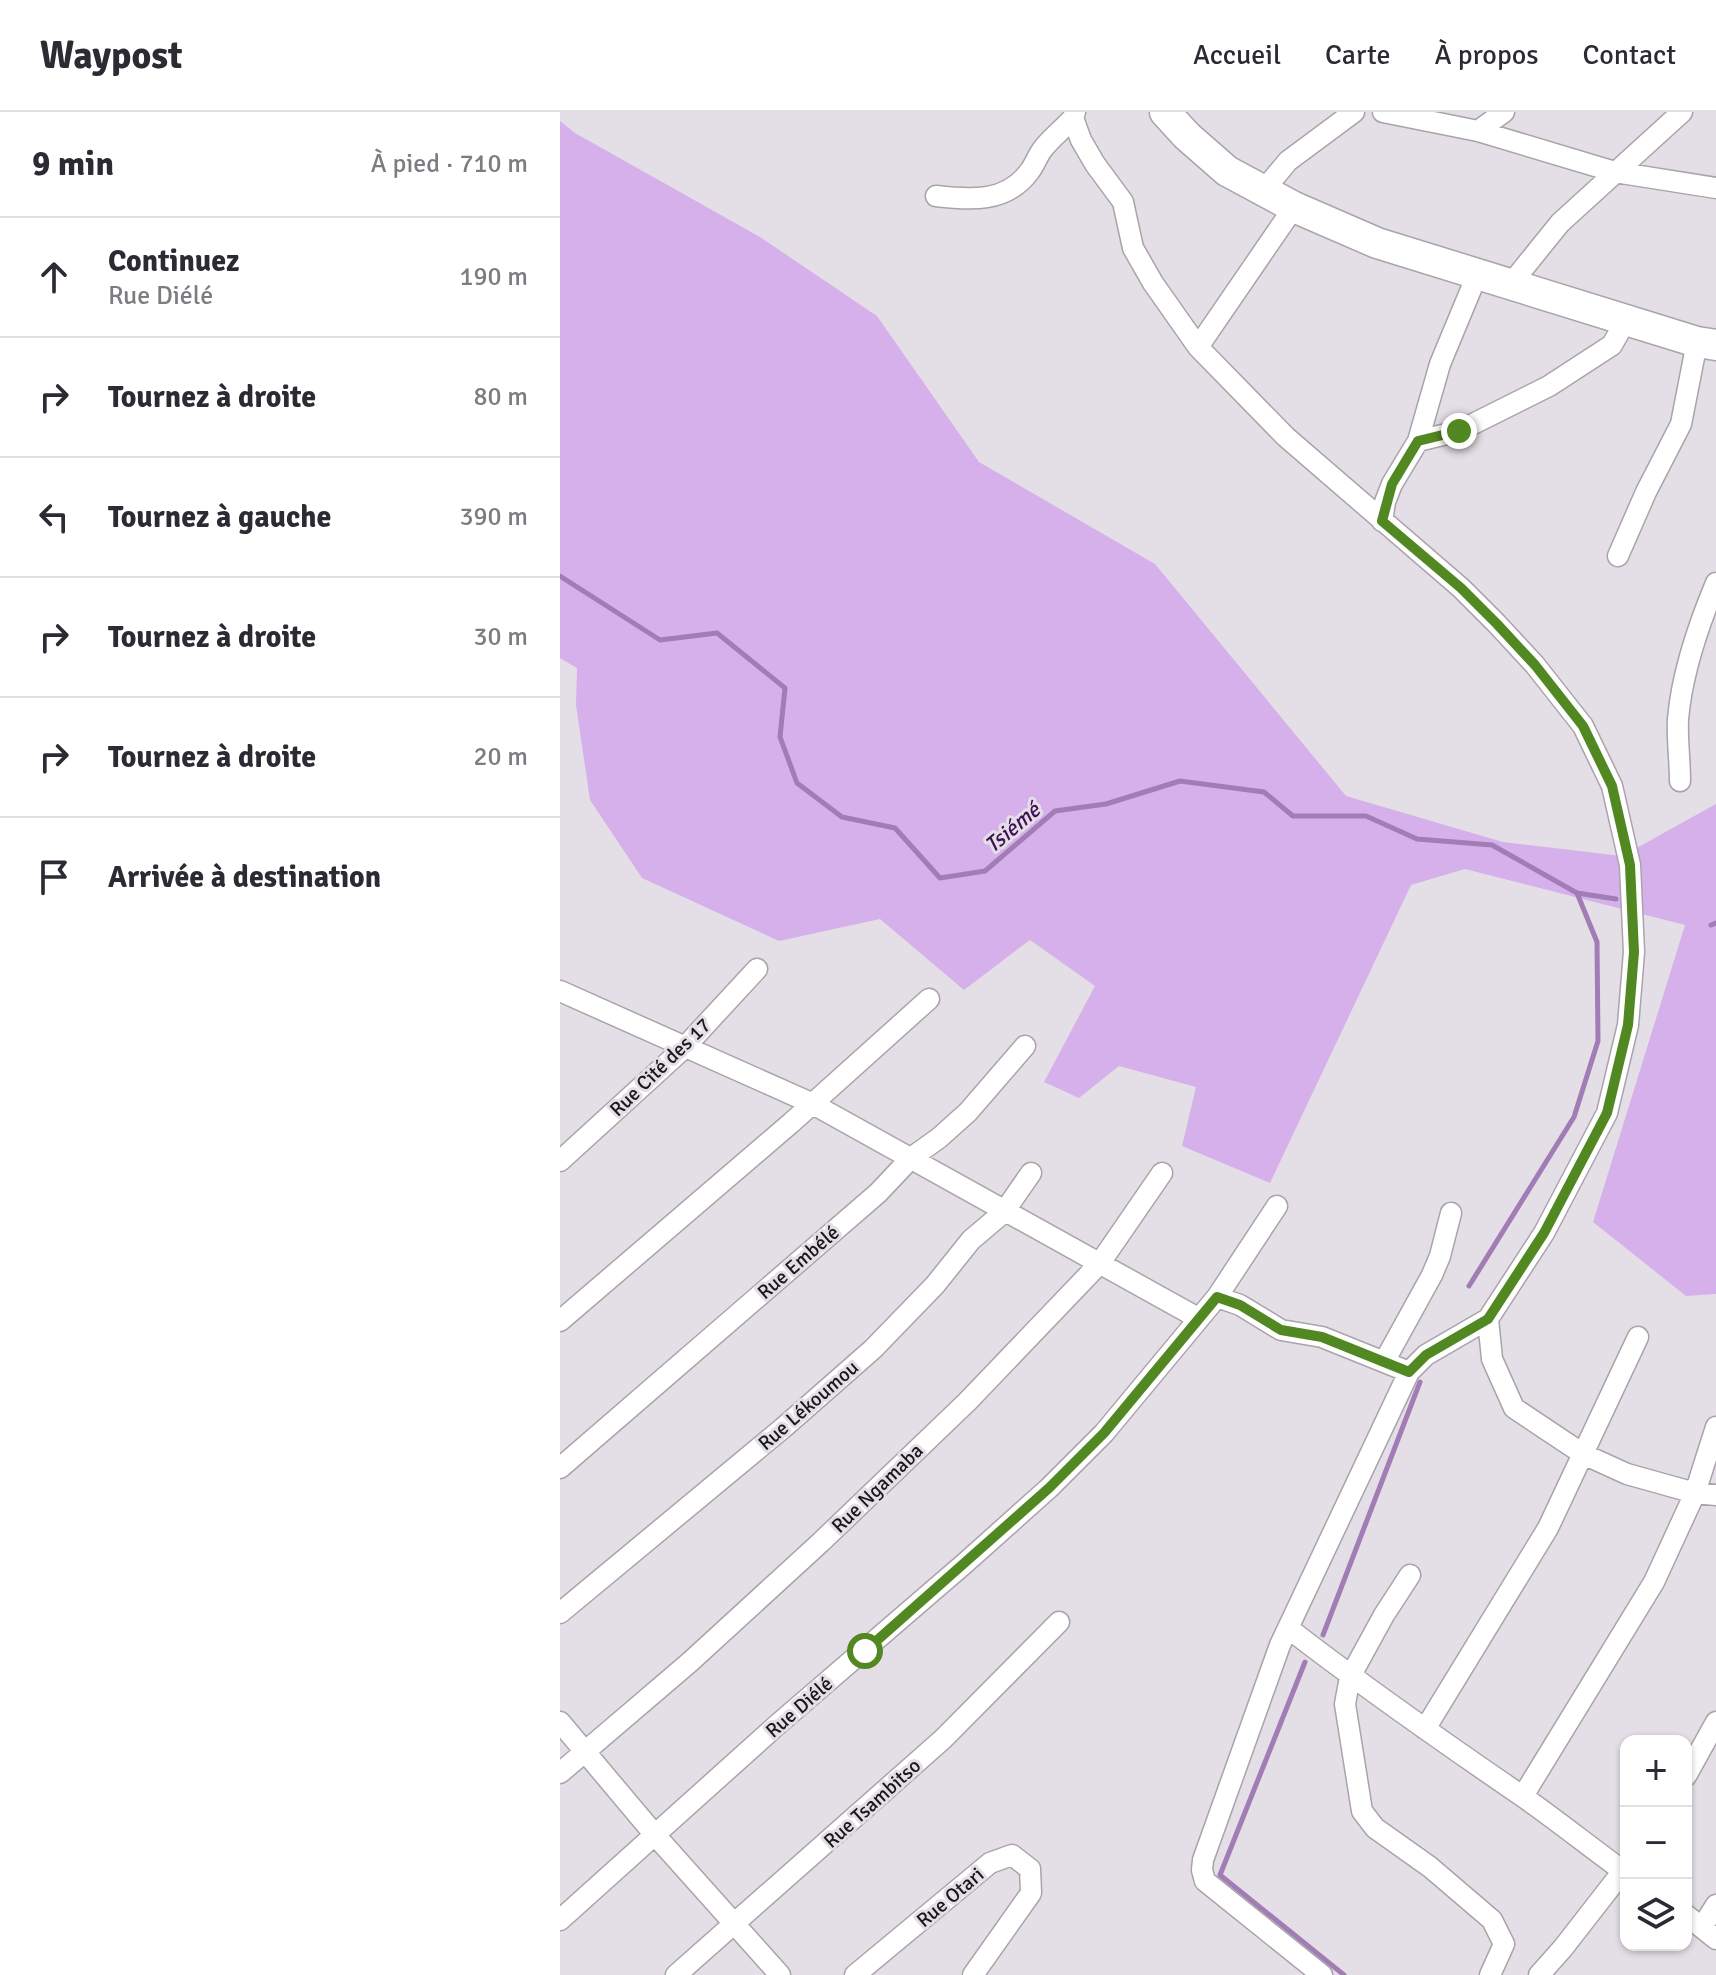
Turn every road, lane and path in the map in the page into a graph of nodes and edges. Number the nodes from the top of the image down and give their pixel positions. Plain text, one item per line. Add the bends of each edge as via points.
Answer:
1 (1165, 112) edge
2 (1354, 112) edge
3 (1383, 112) edge
4 (1504, 112) edge
5 (1682, 112) edge
6 (1074, 115) edge
7 (1478, 131) junction
8 (1615, 172) junction
9 (1716, 188) edge
10 (1263, 191) junction
11 (936, 196) dead end
12 (1294, 207) junction
13 (1477, 275) junction
14 (1510, 285) junction
15 (1626, 320) junction
16 (1707, 344) edge
17 (1198, 347) junction
18 (1418, 441) junction
19 (1382, 521) junction
20 (1618, 556) dead end
21 (1716, 583) edge
22 (1680, 781) dead end
23 (757, 969) dead end
24 (563, 996) edge
25 (929, 999) dead end
26 (1025, 1046) dead end
27 (684, 1048) junction
28 (811, 1103) junction
29 (911, 1158) junction
30 (560, 1161) edge
31 (1031, 1173) dead end
32 (1162, 1173) dead end
33 (1277, 1206) dead end
34 (1004, 1212) junction
35 (1451, 1213) dead end
36 (1100, 1263) junction
37 (1217, 1297) junction
38 (1198, 1318) junction
39 (1488, 1319) junction
40 (560, 1321) edge
41 (1638, 1337) dead end
42 (1384, 1362) junction
43 (1409, 1372) junction
44 (1716, 1427) edge
45 (1583, 1454) junction
46 (560, 1468) edge
47 (1706, 1494) edge
48 (1410, 1575) dead end
49 (560, 1613) edge
50 (1059, 1622) dead end
51 (1288, 1628) junction
52 (1350, 1677) junction
53 (560, 1722) edge
54 (1716, 1722) edge
55 (1425, 1729) junction
56 (585, 1751) junction
57 (1692, 1765) edge
58 (560, 1773) edge
59 (1523, 1796) junction
60 (655, 1835) junction
61 (1620, 1866) edge
62 (1620, 1876) edge
63 (1716, 1905) edge
64 (560, 1920) edge
65 (735, 1923) junction
66 (1701, 1927) edge
67 (676, 1975) edge
68 (780, 1975) edge
69 (855, 1975) edge
70 (973, 1975) edge
71 (1322, 1975) edge
72 (1490, 1975) edge
73 (1539, 1975) edge

1 - 10 main road via 1227,171
2 - 10 street via 1296,154
3 - 7 street
4 - 7 street
5 - 8 street
6 - 11 street via 1041,151 1031,171 1004,193 968,200
6 - 17 street via 1095,164 1123,202 1133,248
7 - 8 street
8 - 9 street
8 - 14 street via 1560,223
10 - 12 main road
12 - 13 main road via 1377,243
12 - 17 street
13 - 14 main road
13 - 18 street via 1440,364
14 - 15 main road
15 - 16 main road
15 - 18 street via 1612,345 1549,386 1459,431
16 - 20 street via 1681,424
17 - 19 street via 1286,437
18 - 19 street via 1392,484
19 - 39 street via 1497,624 1583,726 1612,786 1630,865 1634,952 1628,1025 1607,1113 1544,1233
21 - 22 street via 1687,668 1678,718
23 - 27 street, Rue Cité des 17
24 - 27 street
25 - 28 street
26 - 29 street, Rue Embélé via 968,1112
27 - 28 street
27 - 30 street, Rue Cité des 17
28 - 29 street
28 - 40 street
29 - 34 street
29 - 46 street, Rue Embélé via 878,1193
31 - 34 street, Rue Lékoumou
32 - 36 street, Rue Ngamaba
33 - 37 street, Rue Diélé
34 - 36 street
34 - 49 street, Rue Lékoumou via 971,1240 873,1349
35 - 42 street via 1432,1275
36 - 38 street
36 - 56 street, Rue Ngamaba via 967,1402 821,1542
37 - 38 street, Rue Diélé
37 - 42 street via 1281,1330 1322,1337
38 - 60 street, Rue Diélé via 1104,1433 1049,1488
39 - 43 street via 1426,1355
39 - 45 street via 1492,1359 1514,1408
41 - 45 street
42 - 43 street
43 - 51 street
44 - 47 street
45 - 47 street via 1627,1474
45 - 55 street via 1548,1528
47 - 59 street
48 - 52 street
50 - 65 street, Rue Tsambitso via 943,1739
51 - 52 street
51 - 71 street via 1202,1870 1211,1887
52 - 55 street
52 - 72 street via 1345,1704 1362,1811 1375,1828 1492,1920 1504,1944
53 - 56 street
54 - 57 street
55 - 59 street
56 - 58 street, Rue Ngamaba
56 - 60 street
59 - 61 street
60 - 64 street, Rue Diélé
60 - 65 street
62 - 73 street
63 - 66 street
65 - 67 street, Rue Tsambitso
65 - 68 street
69 - 70 street, Rue Otari via 990,1863 1012,1855 1030,1869 1031,1893

